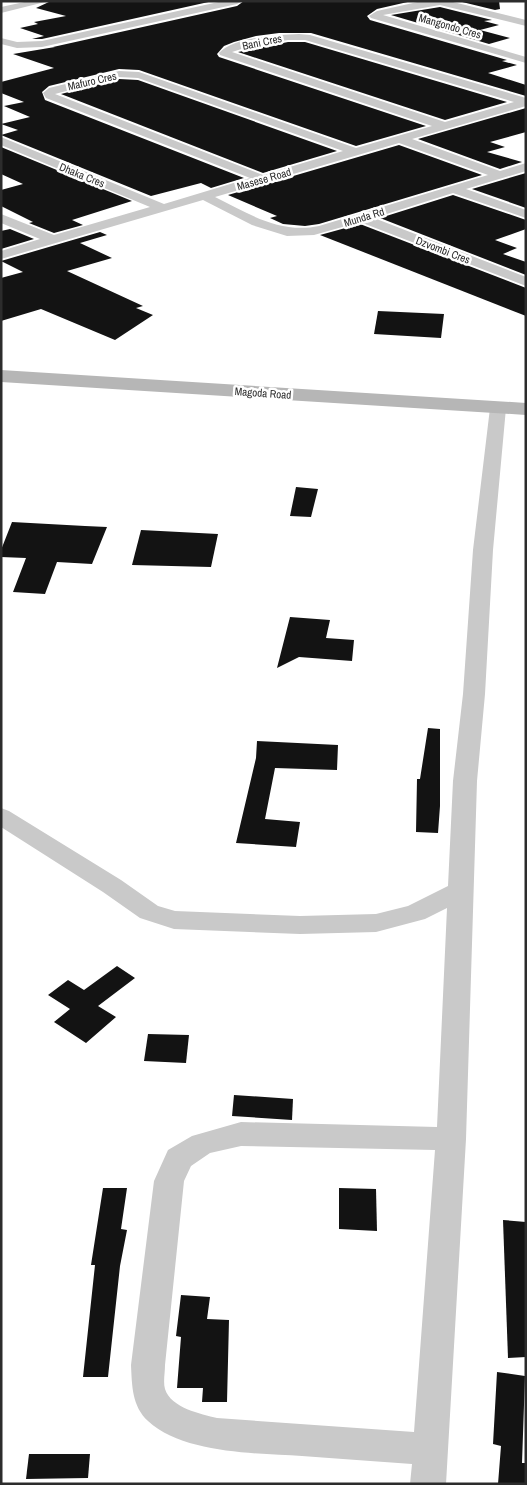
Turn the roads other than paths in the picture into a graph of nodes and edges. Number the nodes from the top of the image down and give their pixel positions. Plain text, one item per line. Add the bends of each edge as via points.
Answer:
1 (44, 1) edge
2 (237, 1) edge
3 (1, 10) edge
4 (526, 23) edge
5 (1, 40) edge
6 (526, 60) edge
7 (526, 102) edge
8 (445, 126) junction
9 (400, 139) junction
10 (1, 141) edge
11 (356, 152) junction
12 (526, 167) edge
13 (500, 176) junction
14 (262, 179) junction
15 (455, 190) junction
16 (204, 196) junction
17 (163, 208) junction
18 (526, 214) edge
19 (360, 217) junction
20 (1, 218) edge
21 (53, 240) junction
22 (1, 255) edge
23 (526, 282) edge
24 (1, 376) edge
25 (498, 408) junction
26 (526, 409) edge
27 (1, 816) edge
28 (460, 891) junction
29 (451, 1139) junction
30 (431, 1449) junction
31 (428, 1484) edge

1 - 3 street
2 - 5 street via 42,44 17,45
4 - 6 street, Mangondo Cres via 440,2 374,16
7 - 8 street, Masese Road
7 - 8 street, Bani Cres via 306,37 285,36 232,48 224,53
8 - 9 street, Masese Road
9 - 11 street, Masese Road
9 - 13 street
10 - 17 street, Dhaka Cres
11 - 14 street, Masese Road
11 - 14 street, Mafuro Cres via 139,75 119,74 49,93
12 - 13 street, Munda Rd
13 - 15 street, Munda Rd
14 - 16 street, Masese Road
15 - 18 street
15 - 19 street, Munda Rd
16 - 17 street, Masese Road
16 - 19 street, Munda Rd via 288,233 312,231
17 - 21 street, Masese Road
19 - 23 street, Dzvombi Cres
20 - 21 street
21 - 22 street, Masese Road
24 - 25 street, Magoda Road
25 - 26 street, Magoda Road
25 - 28 street via 483,550
27 - 28 street via 149,912 174,920 300,925 376,923 416,913
28 - 29 street
29 - 30 street
29 - 30 street via 241,1134 202,1144 179,1158 169,1181 148,1365 149,1392 156,1408 184,1424 209,1432
30 - 31 street

